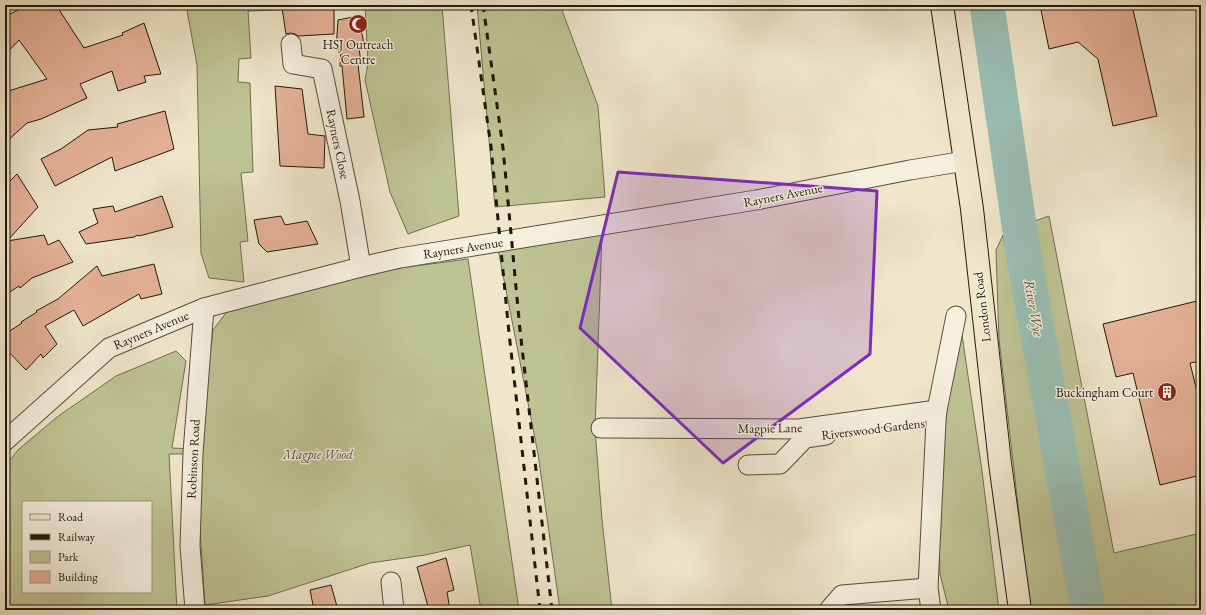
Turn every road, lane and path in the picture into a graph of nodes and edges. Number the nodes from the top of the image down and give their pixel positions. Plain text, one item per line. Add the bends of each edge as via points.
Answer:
1 (942, 5) edge
2 (291, 44) dead end
3 (965, 161) junction
4 (361, 267) junction
5 (204, 308) junction
6 (956, 316) dead end
7 (937, 416) junction
8 (601, 428) dead end
9 (5, 441) edge
10 (748, 465) dead end
11 (390, 582) dead end
12 (928, 588) junction
13 (196, 610) edge
14 (394, 610) edge
15 (829, 610) edge
16 (932, 610) edge
17 (1020, 610) edge

1 - 3 main road, London Road
2 - 4 street, Rayners Close via 293,64 322,70 350,201
3 - 4 street, Rayners Avenue via 756,200
3 - 17 main road, London Road
4 - 5 street, Rayners Avenue
5 - 9 street, Rayners Avenue via 109,348
5 - 13 street, Robinson Road via 193,453 190,546
6 - 7 street, London Road
7 - 8 street, Magpie Lane via 799,429
7 - 10 street, Riverswood Gardens via 805,438 780,464
7 - 12 street, London Road
11 - 14 street
12 - 15 street via 842,595
12 - 16 street, London Road

